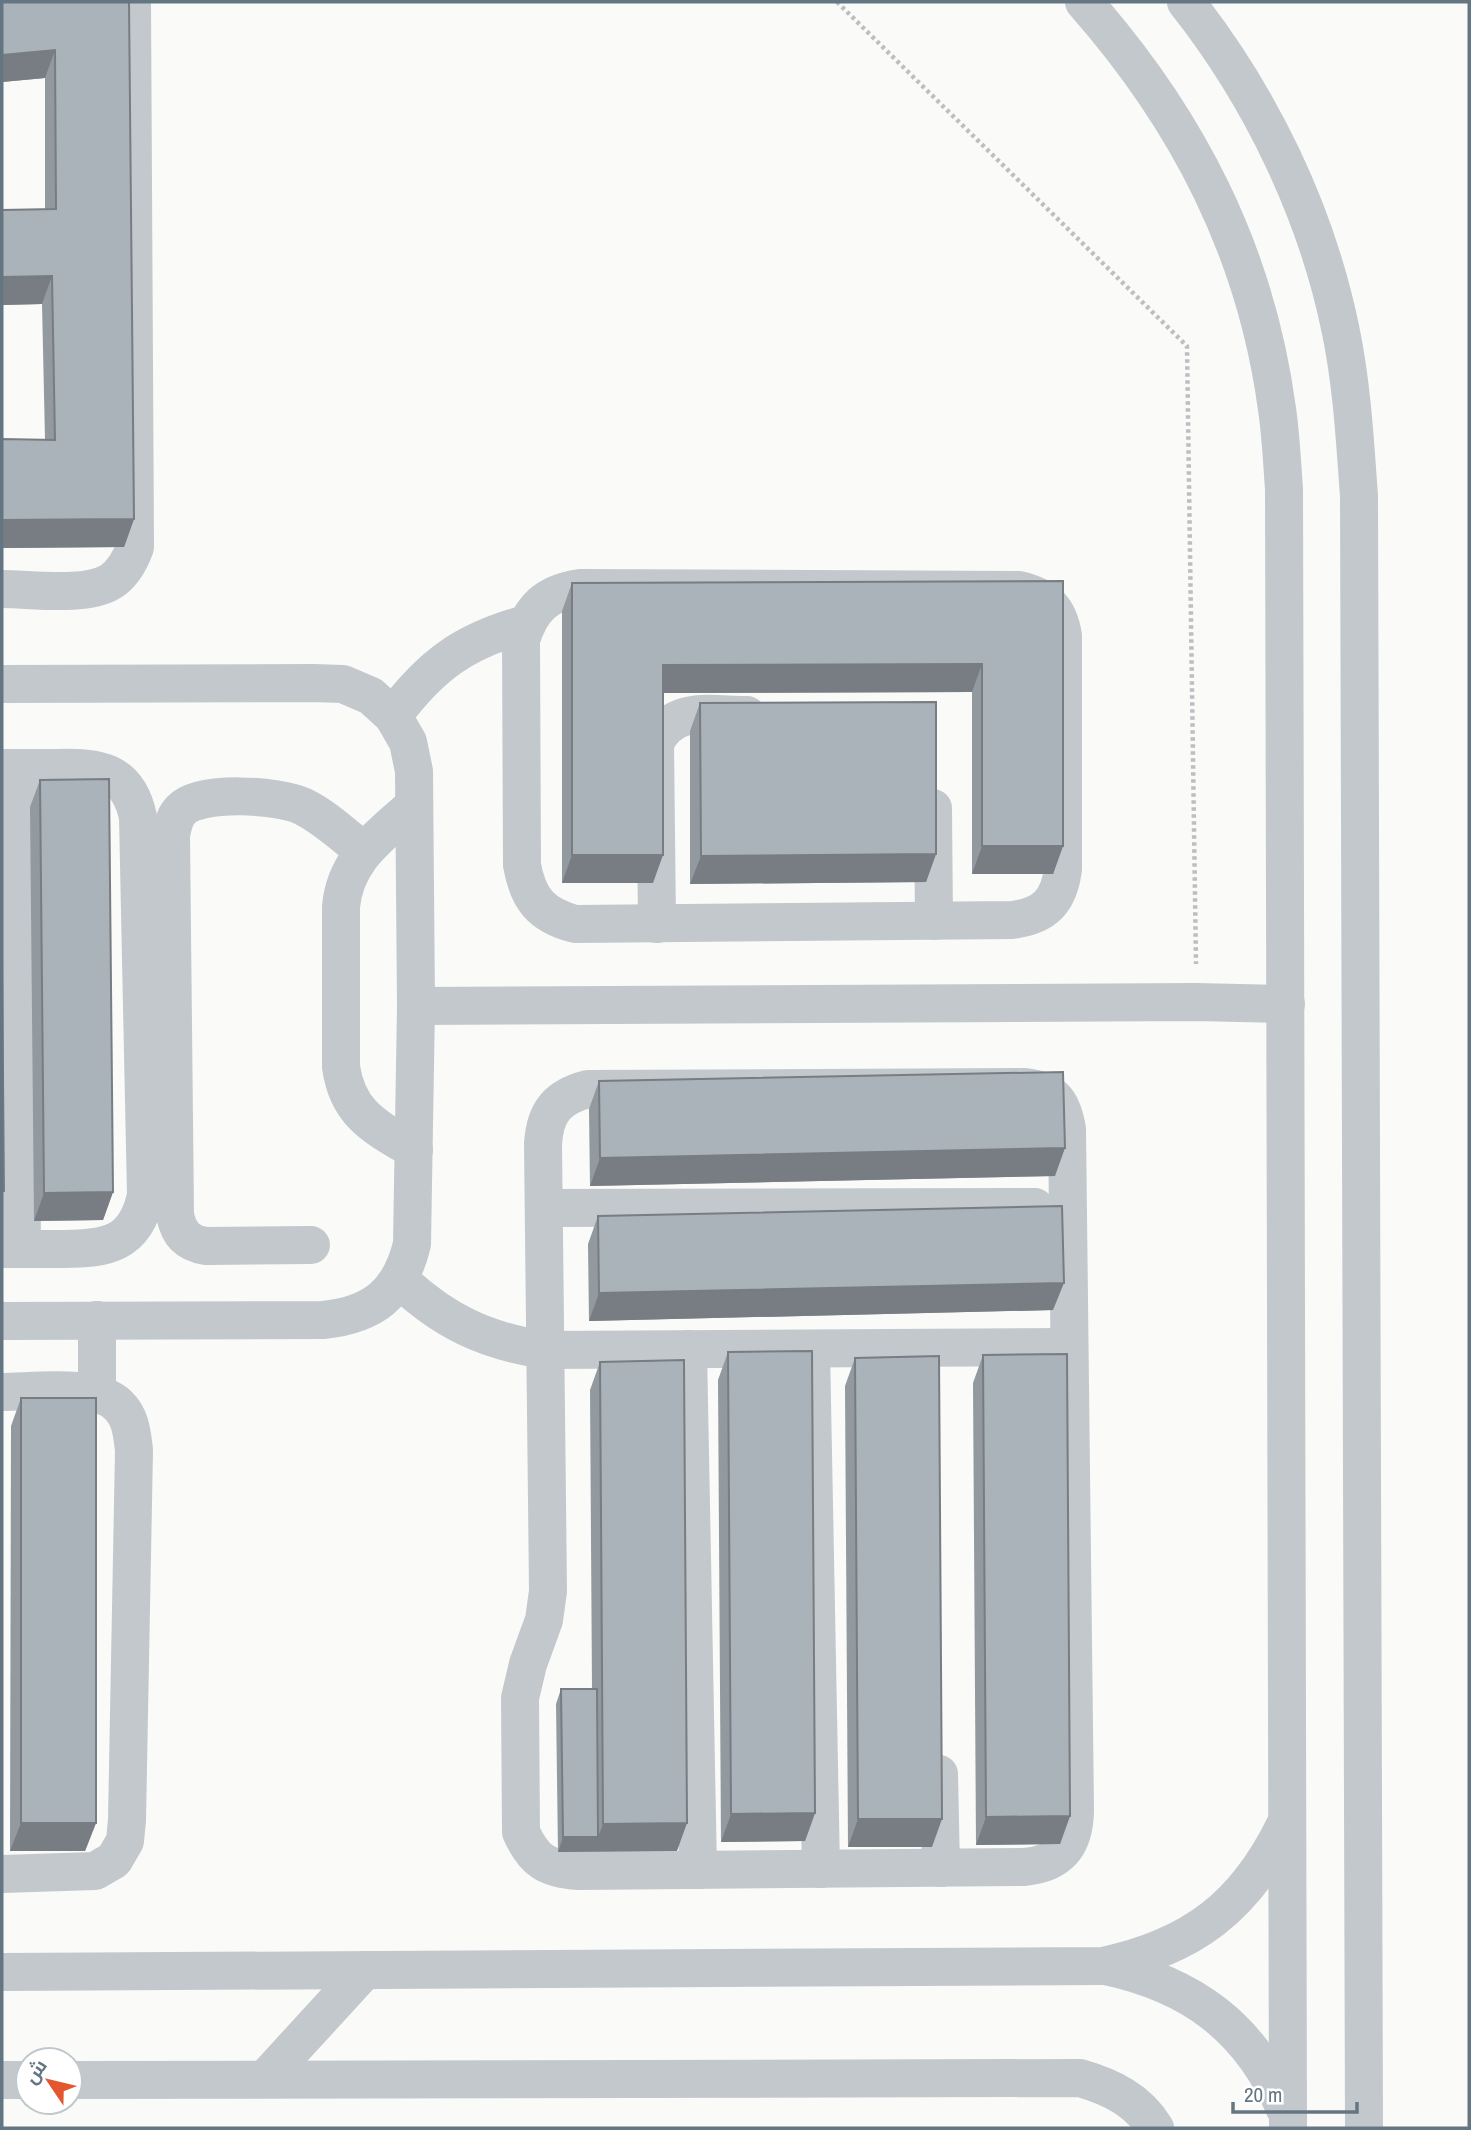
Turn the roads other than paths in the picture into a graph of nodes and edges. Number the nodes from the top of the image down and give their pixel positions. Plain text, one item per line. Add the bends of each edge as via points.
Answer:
1 (132, 2) edge
2 (1084, 2) edge
3 (1186, 2) edge
4 (2, 589) edge
5 (526, 624) junction
6 (2, 684) edge
7 (784, 715) edge
8 (393, 716) junction
9 (10, 768) edge
10 (933, 772) edge
11 (414, 805) junction
12 (364, 851) junction
13 (934, 921) junction
14 (657, 924) junction
15 (1286, 1004) junction
16 (416, 1006) junction
17 (414, 1150) junction
18 (1068, 1207) junction
19 (544, 1208) junction
20 (311, 1244) dead end
21 (12, 1249) edge
22 (399, 1279) junction
23 (97, 1320) junction
24 (2, 1321) edge
25 (1069, 1348) junction
26 (688, 1349) junction
27 (811, 1349) junction
28 (545, 1350) junction
29 (2, 1392) edge
30 (97, 1393) junction
31 (939, 1745) edge
32 (1287, 1821) junction
33 (941, 1868) junction
34 (821, 1869) junction
35 (698, 1870) junction
36 (2, 1874) edge
37 (1103, 1966) junction
38 (365, 1970) junction
39 (2, 1972) edge
40 (265, 2079) junction
41 (84, 2080) edge
42 (1288, 2122) edge
43 (1155, 2128) edge
44 (1364, 2128) edge

1 - 4 street via 135,547 122,573 96,588
2 - 15 street via 1122,45 1168,110 1208,180 1239,253 1262,330 1277,409 1284,489
3 - 44 street via 1252,100 1290,174 1319,251 1337,318 1354,413 1359,524
5 - 8 street via 496,632 444,661
5 - 13 street via 547,598 580,588 1019,590 1045,600 1058,616 1063,636 1061,886 1043,911 1028,918
5 - 14 street via 521,640 525,882 533,898 558,920
6 - 8 street via 343,684 371,696
7 - 14 street via 691,715 668,723 660,732 653,755
8 - 11 street via 408,742
9 - 21 street
9 - 21 street via 94,769 111,774 134,800 146,1195 133,1228 119,1240 83,1249
10 - 13 street
11 - 12 street
11 - 16 street
12 - 17 street via 347,877 341,907 341,1067 350,1100 360,1114
12 - 20 street via 301,806 265,798 192,802 181,809 171,835 178,1227 194,1244 206,1246
13 - 14 street
15 - 16 street
15 - 32 street
16 - 17 street
17 - 22 street via 412,1244
18 - 19 street
18 - 19 street via 1064,1112 1055,1098 1041,1089 1010,1087 588,1089 560,1101 544,1128
18 - 25 street
19 - 28 street
22 - 23 street via 385,1297 346,1318
22 - 28 street via 427,1304 466,1328
23 - 24 street
23 - 30 street
25 - 27 street via 931,1362
25 - 33 street via 1074,1829 1068,1845 1041,1866
26 - 27 street
26 - 28 street
26 - 35 street
27 - 34 street
28 - 35 street via 548,1591 520,1698 521,1832 543,1863 560,1870
29 - 30 street
30 - 36 street via 118,1405 131,1426 134,1450 125,1842 114,1860 95,1871
31 - 33 street
32 - 37 street via 1252,1882 1209,1922 1169,1946
32 - 42 street
33 - 34 street
34 - 35 street
37 - 38 street
37 - 42 street via 1172,1986 1230,2026 1267,2073
38 - 39 street
38 - 40 street
40 - 41 street
40 - 43 street via 1080,2078 1108,2087 1133,2103

